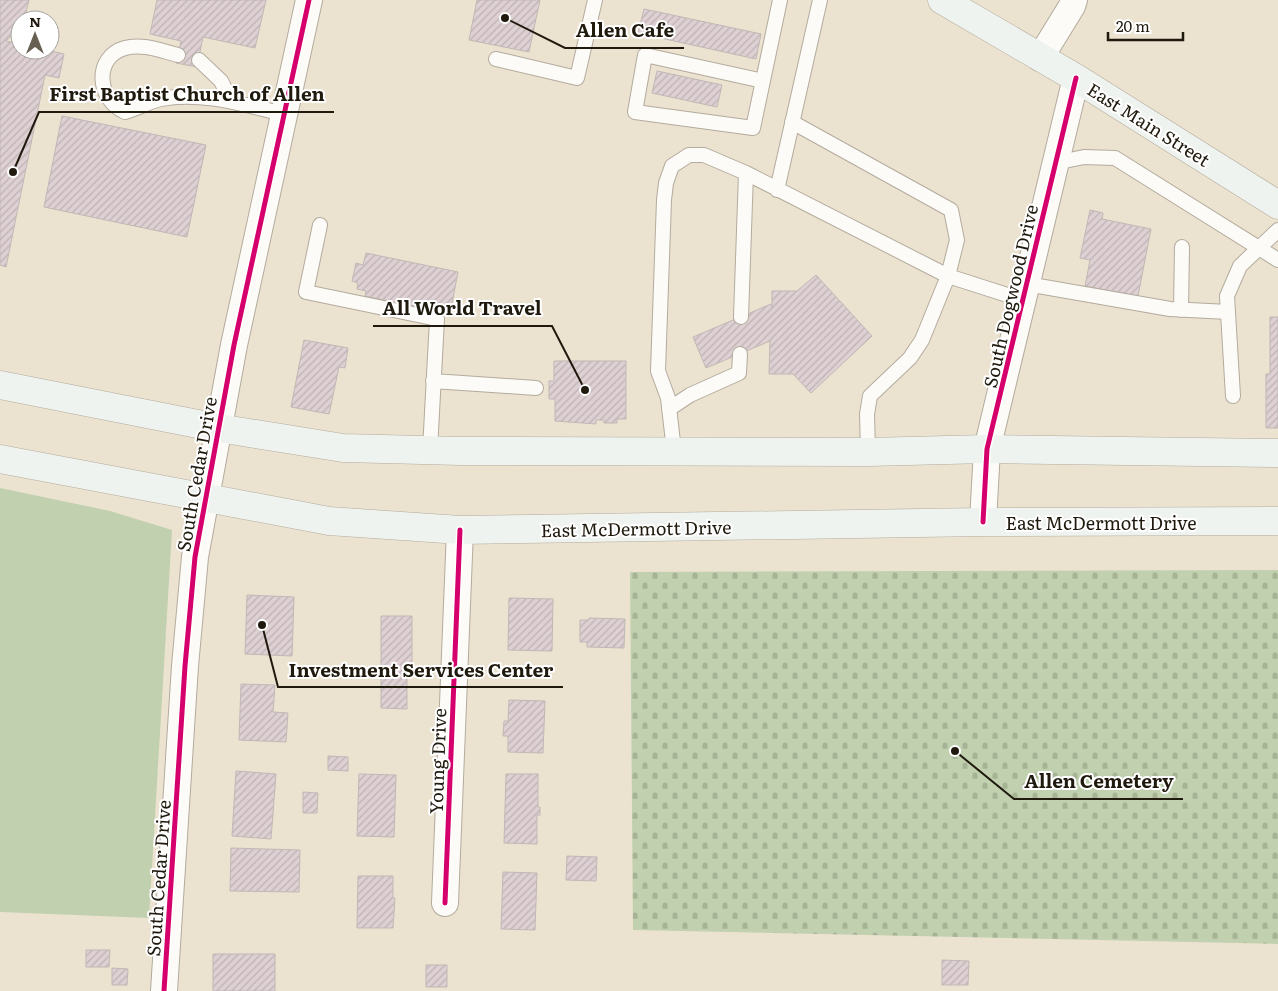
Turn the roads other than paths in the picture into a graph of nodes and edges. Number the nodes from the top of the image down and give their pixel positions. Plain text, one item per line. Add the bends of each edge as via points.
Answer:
1 (309, 0) edge
2 (595, 0) edge
3 (780, 0) edge
4 (820, 0) edge
5 (942, 0) edge
6 (1074, 0) edge
7 (178, 55) dead end
8 (1040, 58) junction
9 (496, 59) dead end
10 (199, 60) dead end
11 (1076, 78) junction
12 (763, 81) junction
13 (231, 101) junction
14 (284, 114) junction
15 (792, 122) junction
16 (1055, 163) junction
17 (746, 173) junction
18 (777, 190) junction
19 (1278, 205) edge
20 (320, 225) dead end
21 (1278, 230) edge
22 (1182, 247) dead end
23 (1259, 248) junction
24 (1278, 260) edge
25 (948, 276) junction
26 (1025, 292) junction
27 (1181, 310) junction
28 (1228, 312) junction
29 (741, 317) dead end
30 (740, 354) dead end
31 (433, 381) junction
32 (0, 385) edge
33 (536, 388) dead end
34 (1233, 396) dead end
35 (669, 410) junction
36 (218, 428) junction
37 (987, 449) junction
38 (430, 450) junction
39 (674, 451) junction
40 (868, 452) junction
41 (1278, 453) edge
42 (0, 459) edge
43 (206, 499) junction
44 (1278, 521) edge
45 (983, 522) junction
46 (460, 530) junction
47 (445, 903) dead end
48 (164, 991) edge

1 - 14 street, South Cedar Drive
2 - 9 lane via 577,78
3 - 12 lane
4 - 15 lane
5 - 8 main road, East Main Street
6 - 8 street
7 - 13 lane via 141,47 124,48 112,55 104,67 102,88 109,101 125,112 159,99 178,96
8 - 11 main road, East Main Street
10 - 13 lane via 221,80
11 - 16 street, South Dogwood Drive
11 - 19 main road, East Main Street
12 - 12 lane via 753,128 635,112 645,55
13 - 14 lane
14 - 36 street, South Cedar Drive
15 - 18 lane
15 - 25 lane via 950,210 956,240
16 - 23 lane via 1084,157 1115,158
16 - 26 street, South Dogwood Drive
17 - 18 lane
17 - 29 lane
17 - 35 lane via 704,155 689,155 672,166 666,183 658,371
18 - 25 lane
20 - 31 lane via 306,292 437,319
21 - 23 lane
22 - 27 lane
23 - 24 lane
23 - 28 lane via 1240,266 1227,296
25 - 26 lane
25 - 40 lane via 922,340 910,358 870,396
26 - 27 lane
26 - 37 street, South Dogwood Drive
27 - 28 lane
28 - 34 lane
30 - 35 lane via 739,373 690,395
31 - 33 lane
31 - 38 lane
32 - 36 main road
35 - 39 lane
36 - 38 main road via 343,448
36 - 43 street, South Cedar Drive
37 - 40 main road
37 - 41 main road
37 - 45 street, South Dogwood Drive
38 - 39 main road
39 - 40 main road
42 - 43 main road, East McDermott Drive
43 - 46 main road, East McDermott Drive via 329,521
43 - 48 street, South Cedar Drive via 195,557 185,666
44 - 45 main road, East McDermott Drive
45 - 46 main road, East McDermott Drive
46 - 47 street, Young Drive

